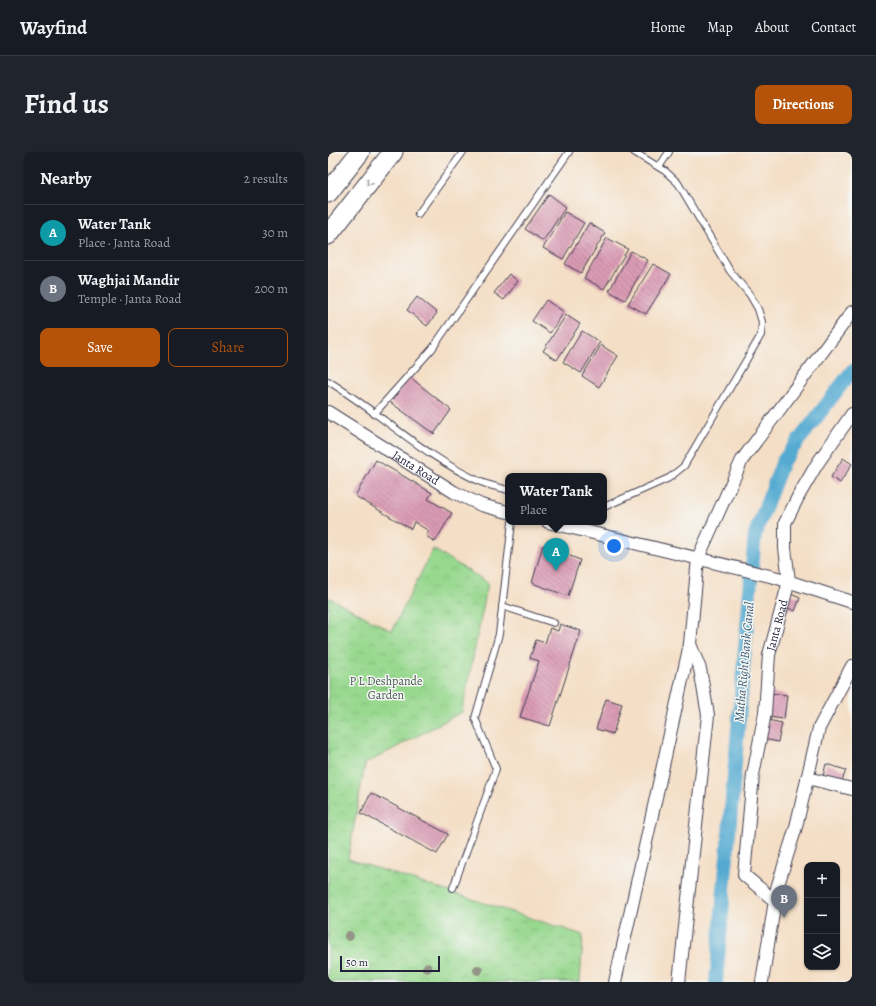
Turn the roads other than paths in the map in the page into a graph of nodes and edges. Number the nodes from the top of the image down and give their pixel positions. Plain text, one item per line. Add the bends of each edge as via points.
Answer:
1 (360, 152) edge
2 (393, 152) edge
3 (463, 152) edge
4 (569, 152) edge
5 (634, 152) edge
6 (669, 152) edge
7 (659, 167) junction
8 (335, 178) edge
9 (328, 193) edge
10 (418, 214) dead end
11 (328, 235) edge
12 (852, 312) edge
13 (328, 381) edge
14 (328, 412) edge
15 (374, 414) junction
16 (852, 414) edge
17 (505, 489) edge
18 (607, 506) edge
19 (505, 511) edge
20 (512, 525) edge
21 (561, 525) edge
22 (704, 559) junction
23 (783, 579) junction
24 (852, 602) edge
25 (502, 606) junction
26 (554, 623) dead end
27 (690, 644) junction
28 (852, 666) edge
29 (807, 778) junction
30 (852, 789) edge
31 (453, 888) dead end
32 (775, 901) junction
33 (616, 982) edge
34 (678, 982) edge
35 (762, 982) edge

1 - 8 main road
2 -> 11 main road
3 - 10 lane
4 - 15 lane via 432,349
5 - 7 lane
6 - 7 lane
7 - 18 lane via 678,183 730,271 750,295 762,322 761,335 684,466 669,478
8 - 9 main road
12 - 22 street via 742,460
13 - 15 lane
14 - 19 street, Janta Road via 454,492 482,506
15 - 17 lane via 442,462 482,483
16 - 23 street via 810,476 785,522
20 - 25 lane
21 - 22 street
22 - 23 street
22 - 27 street
23 - 24 street
23 - 32 street, Janta Road via 769,655 765,712 753,775 744,875
25 - 26 lane
25 - 31 lane via 499,634 475,718 496,769
27 - 33 street
27 - 34 street via 700,669 708,715
28 - 29 street via 819,728
29 - 30 street
29 - 32 street
32 - 35 street

